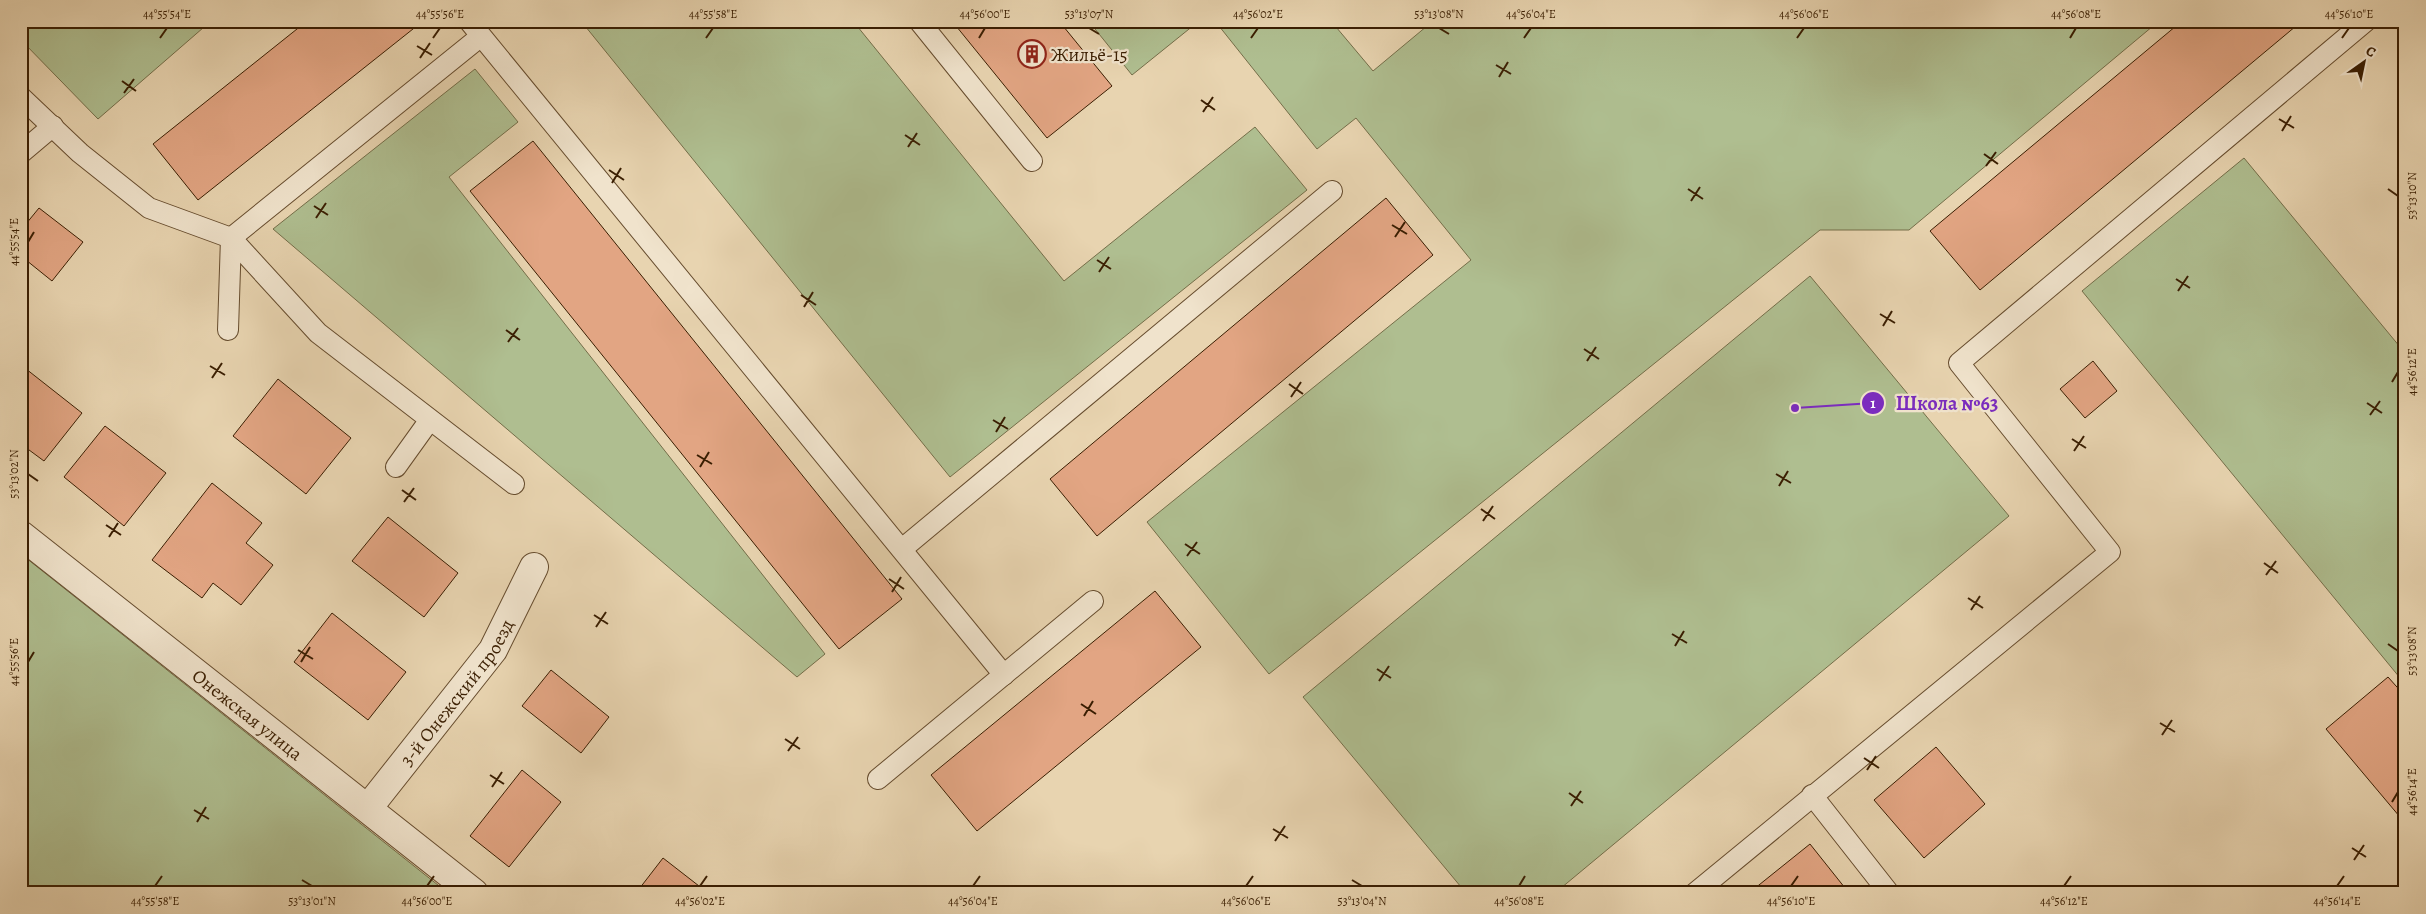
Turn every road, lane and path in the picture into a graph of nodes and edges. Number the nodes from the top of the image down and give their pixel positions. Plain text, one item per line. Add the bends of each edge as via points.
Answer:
1 (919, 21) edge
2 (2366, 21) edge
3 (475, 29) edge
4 (21, 97) edge
5 (53, 126) junction
6 (21, 153) edge
7 (1032, 161) dead end
8 (1332, 191) dead end
9 (231, 238) junction
10 (228, 330) dead end
11 (429, 421) junction
12 (396, 467) dead end
13 (514, 484) dead end
14 (21, 535) edge
15 (902, 549) junction
16 (534, 567) dead end
17 (1093, 600) dead end
18 (1004, 675) junction
19 (878, 779) dead end
20 (1812, 796) junction
21 (368, 808) junction
22 (474, 893) edge
23 (1695, 893) edge
24 (1889, 893) edge

1 - 7 lane
2 - 20 lane via 1959,363 2110,552
3 - 9 lane
3 - 15 lane
4 - 5 lane
5 - 6 lane
5 - 9 lane via 80,153 149,208
8 - 15 lane
9 - 10 lane
9 - 11 lane via 318,333
11 - 12 lane
11 - 13 lane
14 - 21 street, Онежская улица
15 - 18 lane
16 - 21 street, 3-й Онежский проезд via 493,650
17 - 18 lane
18 - 19 lane
20 - 23 lane
20 - 24 lane
21 - 22 street, Онежская улица

